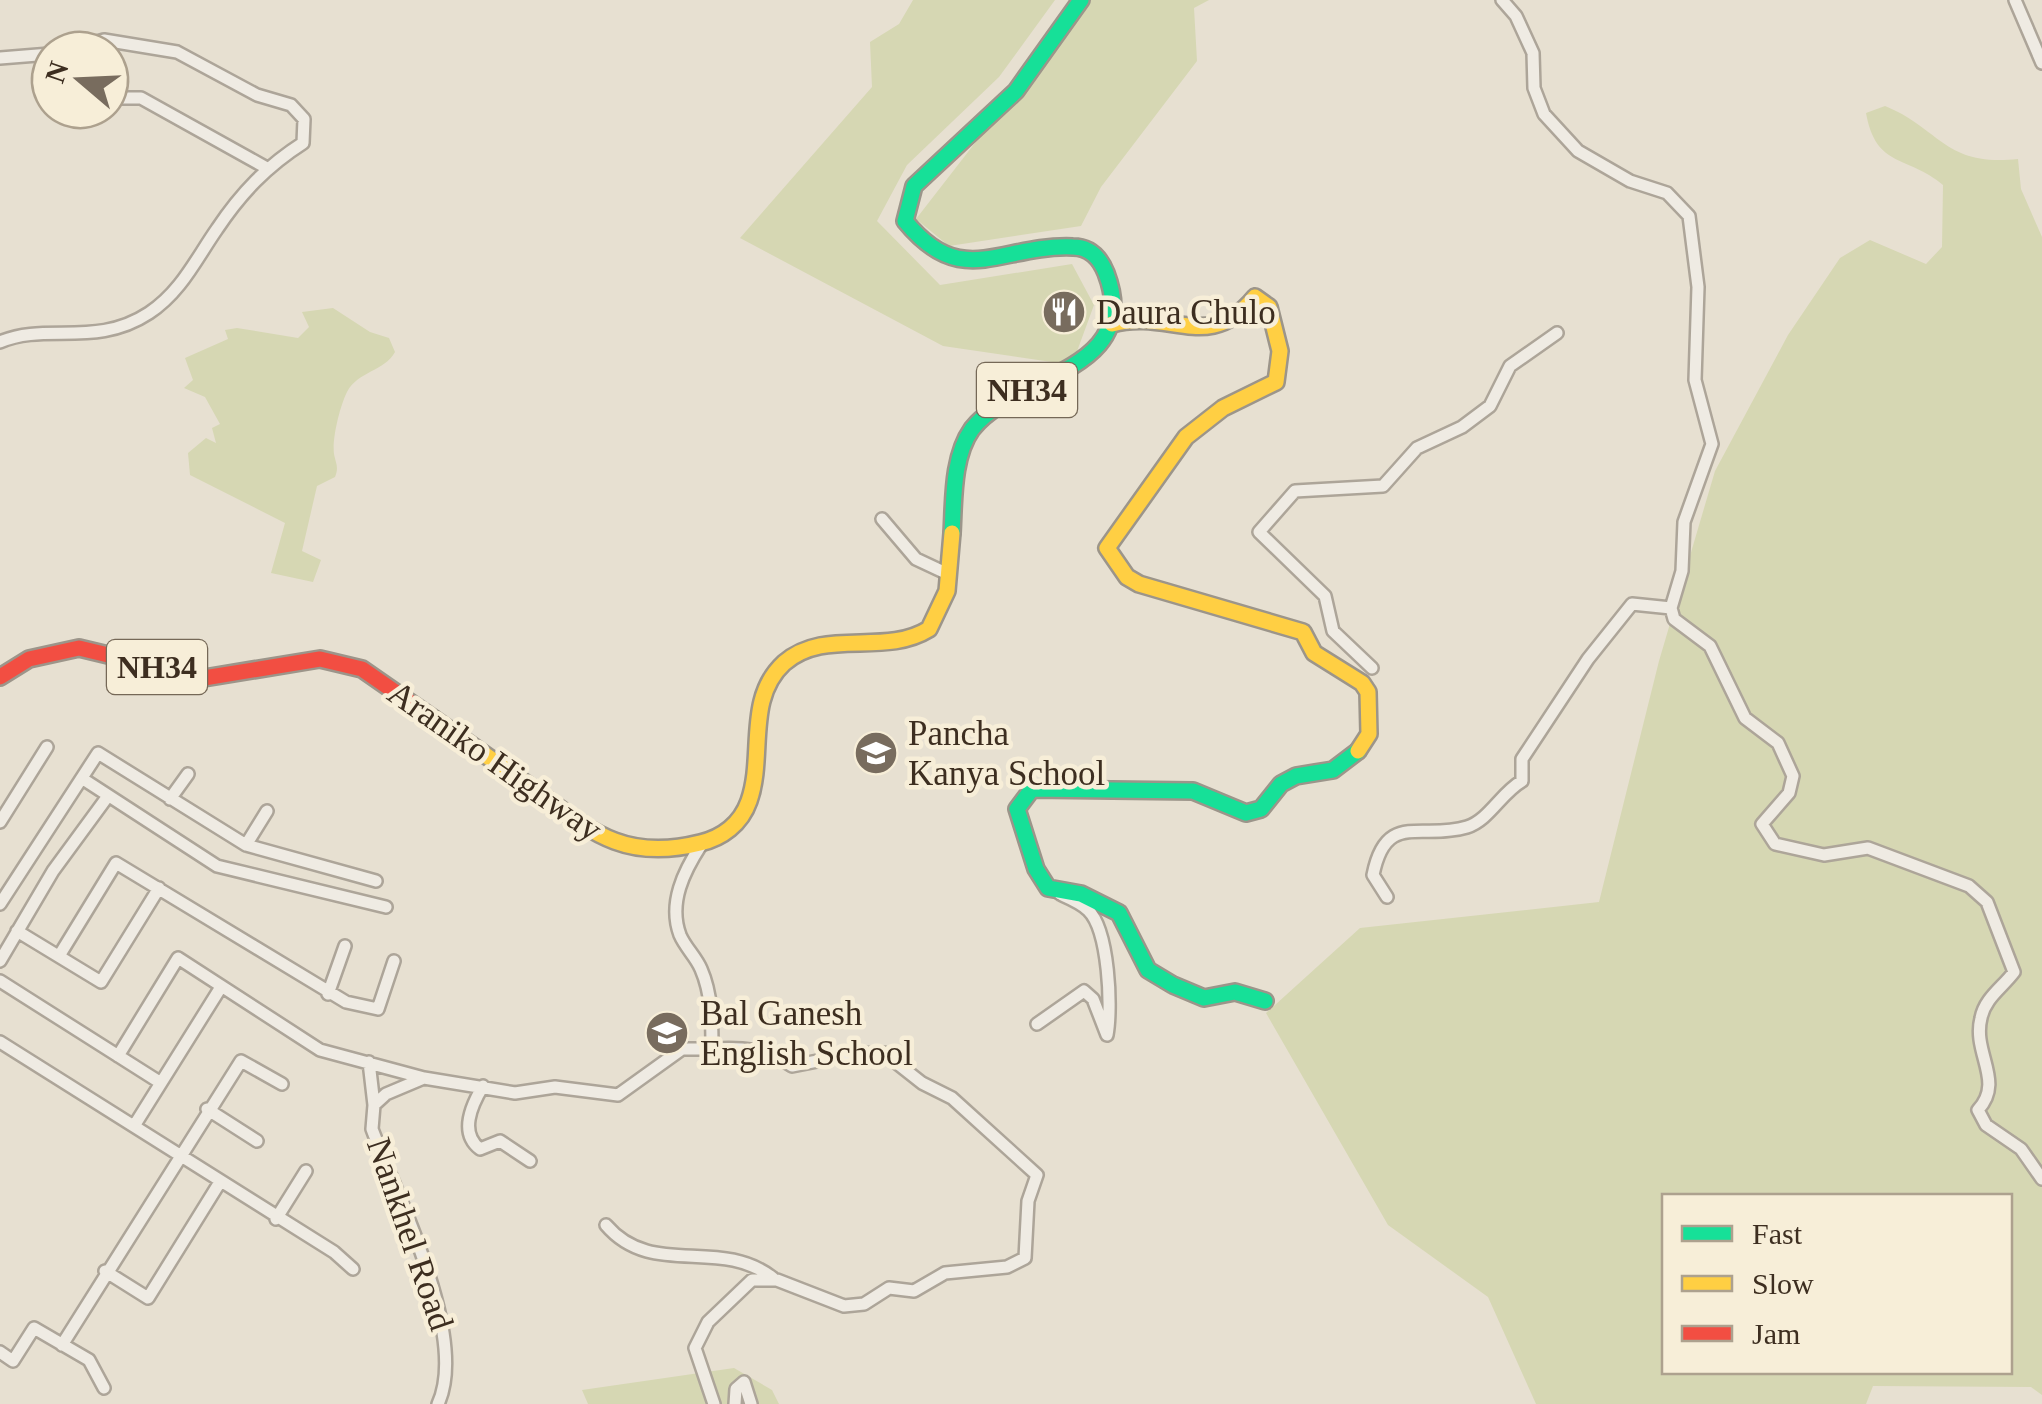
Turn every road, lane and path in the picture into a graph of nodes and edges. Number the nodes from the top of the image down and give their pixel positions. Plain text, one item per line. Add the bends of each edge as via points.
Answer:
1 (1080, 0) edge
2 (1502, 0) edge
3 (2015, 0) edge
4 (130, 42) edge
5 (30, 56) edge
6 (0, 58) edge
7 (2042, 63) edge
8 (130, 98) edge
9 (266, 167) junction
10 (1112, 324) junction
11 (1557, 333) dead end
12 (0, 342) edge
13 (882, 519) dead end
14 (948, 574) junction
15 (1671, 608) junction
16 (1372, 668) dead end
17 (0, 677) edge
18 (47, 747) dead end
19 (188, 774) dead end
20 (83, 779) junction
21 (108, 796) junction
22 (170, 799) junction
23 (267, 811) dead end
24 (0, 822) edge
25 (702, 843) junction
26 (246, 846) junction
27 (376, 881) dead end
28 (158, 888) junction
29 (1048, 888) junction
30 (1387, 897) dead end
31 (0, 904) edge
32 (386, 907) dead end
33 (17, 931) junction
34 (345, 946) dead end
35 (59, 956) junction
36 (0, 960) edge
37 (394, 961) dead end
38 (0, 982) edge
39 (221, 987) junction
40 (328, 994) junction
41 (1265, 1001) dead end
42 (1037, 1024) dead end
43 (0, 1042) edge
44 (712, 1048) junction
45 (118, 1056) junction
46 (369, 1062) junction
47 (424, 1078) junction
48 (161, 1083) junction
49 (282, 1084) dead end
50 (483, 1086) junction
51 (374, 1105) junction
52 (206, 1109) junction
53 (134, 1126) junction
54 (258, 1142) dead end
55 (178, 1154) junction
56 (530, 1161) dead end
57 (306, 1171) dead end
58 (2042, 1178) edge
59 (220, 1182) junction
60 (276, 1219) junction
61 (606, 1225) dead end
62 (352, 1269) dead end
63 (105, 1271) junction
64 (776, 1280) junction
65 (62, 1345) junction
66 (0, 1352) edge
67 (104, 1388) dead end
68 (441, 1403) edge
69 (714, 1404) edge
70 (735, 1404) edge
71 (751, 1404) edge

1 - 10 main road, NH34 via 1016,91 914,186 906,221 914,238 937,257 966,263 1042,244 1082,249 1096,257 1112,287
2 - 15 street via 1532,53 1544,114 1578,151 1630,181 1667,192 1689,216 1698,288 1695,380 1712,444 1684,522 1682,571
3 - 7 street
4 - 9 street via 177,52 291,105 304,119 303,143
5 - 6 street
8 - 9 street
9 - 12 street via 181,285 150,312 91,335
10 - 14 main road, Araniko Highway / NH34 via 1082,365 992,408 972,430 959,458
10 - 29 main road via 1210,324 1241,315 1255,297 1269,307 1280,351 1276,382 1223,408 1186,437 1107,548 1142,588 1303,632 1314,652 1368,692 1369,734 1357,753 1332,770 1296,776 1260,809 1246,813 1193,791 1032,789 1017,809
11 - 16 street via 1510,366 1490,406 1462,428 1417,448 1383,486 1295,490 1259,532 1325,596 1334,631
13 - 14 street via 916,559
14 - 25 main road, Araniko Highway / NH34 via 938,616 922,634 814,644 780,667 761,706 748,808 728,833
15 - 30 street via 1632,604 1522,759 1522,781 1484,817 1466,827 1391,836 1378,848 1372,874
15 - 58 street via 1674,619 1710,646 1745,718 1778,743 1794,776 1789,794 1762,824 1775,844 1824,855 1868,848 1944,873 1987,902 2014,972 1980,1018 1978,1046 1991,1080 1990,1098 1978,1110
17 - 25 main road, Araniko Highway / NH34 via 50,649 113,653 202,678 294,660 339,659 608,840 661,850
18 - 24 street
19 - 22 street
20 - 21 street
20 - 22 street via 98,753
20 - 31 street
21 - 32 street via 217,866
21 - 33 street
22 - 26 street
23 - 26 street
25 - 44 street via 681,876 676,915 680,936 701,969
26 - 27 street
28 - 35 street via 116,863
28 - 35 street via 101,982
28 - 40 street
29 - 41 main road via 1092,898 1119,913 1148,970 1173,985 1204,998 1235,992
29 - 42 street via 1090,911 1101,934 1110,1018 1107,1035 1084,991
33 - 35 street
33 - 36 street
34 - 40 street
37 - 40 street via 378,1009
38 - 45 street
39 - 45 street via 178,958
39 - 46 street via 320,1050
39 - 48 street
43 - 53 street
44 - 50 street via 682,1049 618,1096 555,1086 516,1092
44 - 64 street via 747,1048 792,1066 884,1053 952,1098 1038,1175 1028,1201 1025,1258 1007,1267 946,1274 914,1291 889,1288 864,1304 844,1306
45 - 48 street
46 - 47 street
46 - 51 street
47 - 50 street
47 - 51 street, Nankhel Road
48 - 53 street
49 - 52 street via 240,1061
50 - 56 street via 469,1119 475,1146 500,1141
51 - 68 street, Nankhel Road via 372,1130 439,1304 449,1355
52 - 54 street
52 - 55 street
53 - 55 street
55 - 59 street
55 - 63 street
57 - 60 street
59 - 60 street
59 - 63 street via 148,1298
60 - 62 street
61 - 64 street via 634,1250 741,1261
63 - 65 street
64 - 69 street via 742,1286 708,1322 695,1348
65 - 66 street via 34,1328 13,1361
65 - 67 street via 89,1360
70 - 71 street via 744,1382

